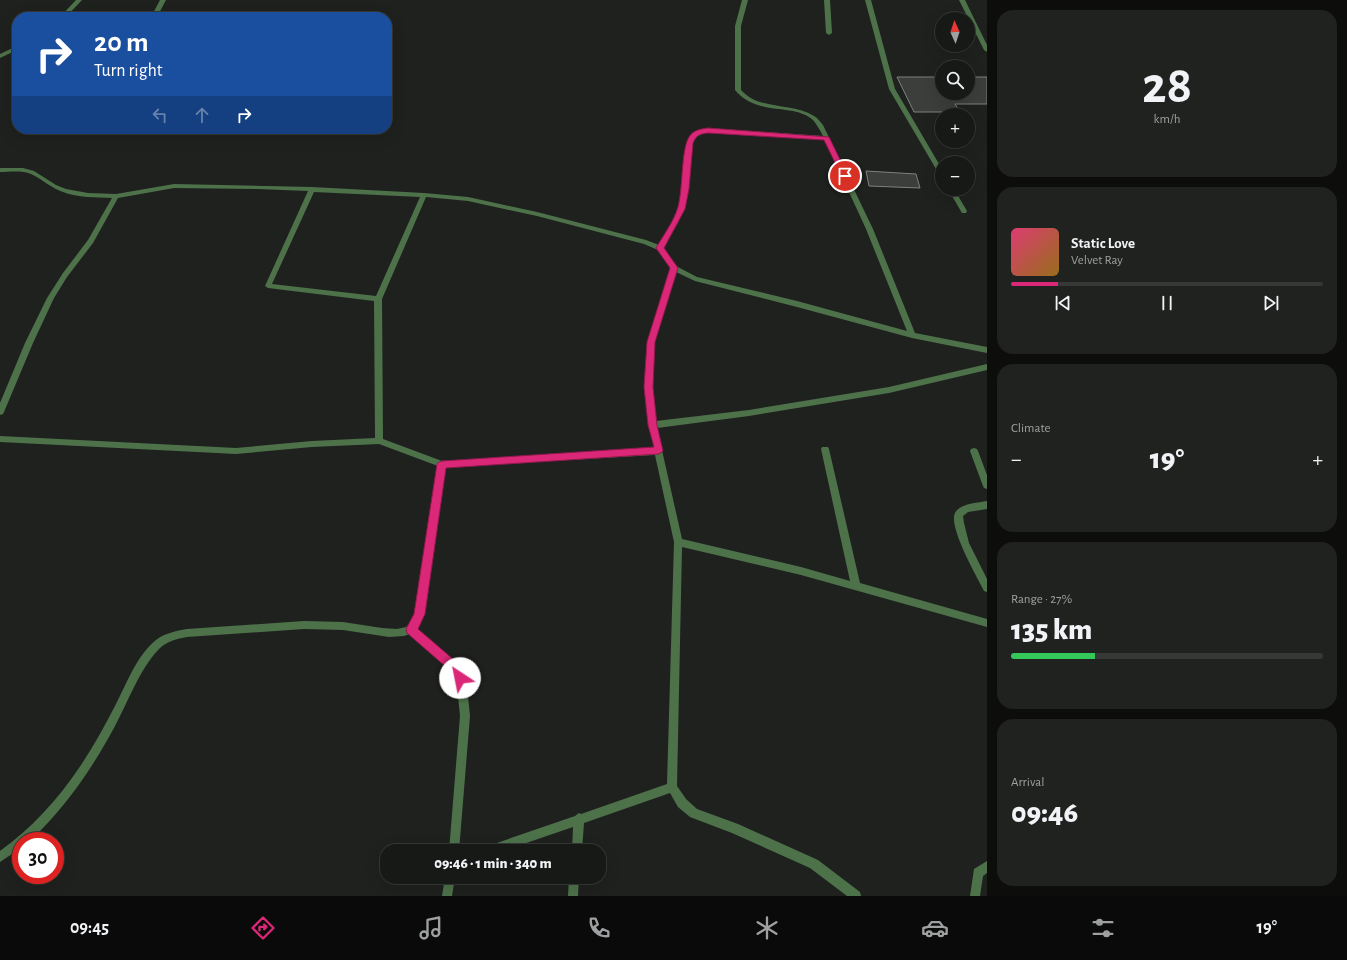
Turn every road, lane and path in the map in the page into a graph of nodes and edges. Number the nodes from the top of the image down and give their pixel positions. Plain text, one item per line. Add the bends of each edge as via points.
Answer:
1 (79, 0) edge
2 (163, 0) edge
3 (745, 0) edge
4 (827, 0) edge
5 (868, 0) edge
6 (962, 0) edge
7 (68, 12) edge
8 (157, 12) edge
9 (829, 33) dead end
10 (12, 50) edge
11 (987, 50) edge
12 (0, 56) edge
13 (827, 138) junction
14 (935, 162) edge
15 (0, 170) edge
16 (312, 189) junction
17 (424, 195) junction
18 (116, 196) junction
19 (955, 196) edge
20 (964, 211) dead end
21 (660, 248) junction
22 (674, 268) junction
23 (378, 299) junction
24 (912, 335) junction
25 (987, 350) edge
26 (987, 367) edge
27 (0, 412) edge
28 (653, 425) junction
29 (0, 439) edge
30 (379, 441) junction
31 (826, 449) dead end
32 (659, 451) junction
33 (974, 451) dead end
34 (442, 464) junction
35 (987, 486) edge
36 (987, 505) edge
37 (678, 542) junction
38 (856, 586) junction
39 (987, 588) edge
40 (987, 623) edge
41 (411, 629) junction
42 (672, 787) junction
43 (579, 818) junction
44 (32, 832) edge
45 (455, 844) edge
46 (507, 844) edge
47 (577, 844) edge
48 (12, 848) edge
49 (0, 857) edge
50 (987, 866) edge
51 (449, 884) edge
52 (574, 884) edge
53 (447, 896) edge
54 (573, 896) edge
55 (856, 896) edge
56 (975, 896) edge

1 - 7 street
2 - 8 street
3 - 13 street via 738,26 738,90 742,96 757,103 813,117
4 - 9 street
5 - 14 street via 892,89
6 - 11 street
10 - 12 street
13 - 21 street via 708,130 698,132 692,136 689,143 682,209
13 - 24 street via 870,228 895,286
15 - 18 street via 32,172 54,186 76,194
16 - 17 street
16 - 18 street via 174,186
16 - 23 street via 268,286
17 - 21 street via 468,199 537,214 646,242
17 - 23 street
18 - 27 street via 91,241 51,298
19 - 20 street
21 - 22 street
22 - 24 street via 695,279
22 - 28 street via 651,342 648,387
23 - 30 street
24 - 25 street
26 - 28 street via 889,390 749,413
28 - 32 street
29 - 30 street via 236,451
30 - 34 street
31 - 38 street
32 - 34 street
32 - 37 street
33 - 35 street
34 - 41 street via 419,614 416,624
36 - 39 street via 966,509 959,514 959,523 967,548
37 - 38 street
37 - 42 street
38 - 40 street
41 - 44 street via 394,633 344,626 288,626 172,636 158,644 148,655 75,784 42,824
41 - 45 street via 457,670 462,687 464,716
42 - 43 street
42 - 55 street via 682,803 694,813 814,864
43 - 46 street
43 - 47 street
48 - 49 street
50 - 56 street via 978,873
51 - 53 street
52 - 54 street

